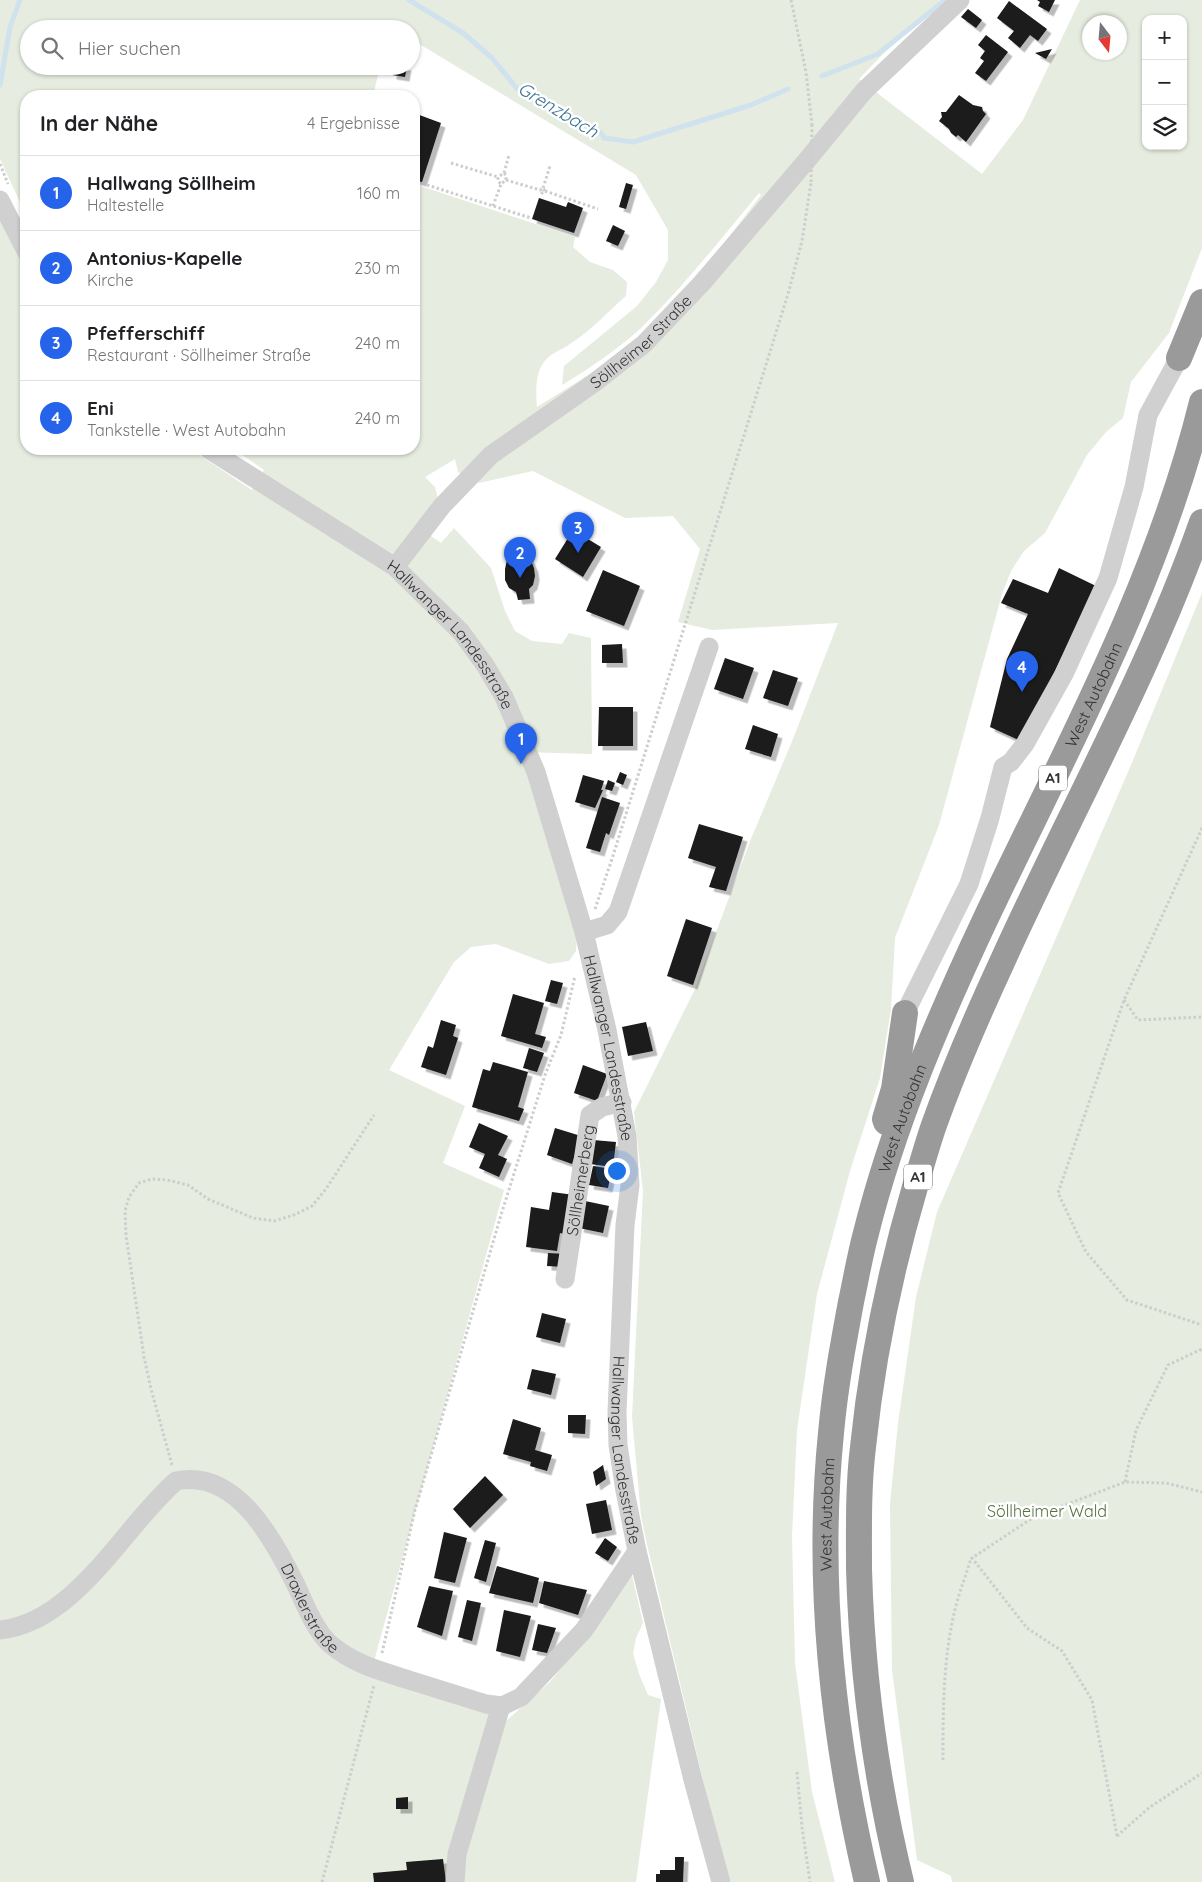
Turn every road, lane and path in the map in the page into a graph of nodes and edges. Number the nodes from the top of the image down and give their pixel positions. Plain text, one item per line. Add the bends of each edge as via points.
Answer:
1 (791, 0) edge
2 (960, 0) edge
3 (509, 155) dead end
4 (451, 163) dead end
5 (550, 166) dead end
6 (504, 173) junction
7 (498, 177) junction
8 (506, 180) junction
9 (500, 184) junction
10 (427, 185) dead end
11 (543, 190) junction
12 (0, 200) edge
13 (493, 206) junction
14 (598, 209) dead end
15 (531, 218) dead end
16 (20, 239) edge
17 (1202, 302) edge
18 (1179, 358) joint
19 (1202, 402) edge
20 (218, 455) edge
21 (1202, 522) edge
22 (395, 567) junction
23 (709, 647) dead end
24 (1202, 828) edge
25 (584, 932) junction
26 (577, 971) dead end
27 (1124, 1000) junction
28 (905, 1013) joint
29 (1202, 1017) edge
30 (622, 1102) junction
31 (374, 1115) dead end
32 (891, 1148) junction
33 (565, 1280) dead end
34 (1202, 1325) edge
35 (1202, 1349) edge
36 (176, 1481) junction
37 (1125, 1482) junction
38 (1202, 1492) edge
39 (637, 1551) junction
40 (972, 1558) junction
41 (0, 1630) edge
42 (378, 1670) junction
43 (501, 1706) junction
44 (943, 1760) dead end
45 (798, 1772) dead end
46 (1202, 1773) edge
47 (322, 1882) edge
48 (455, 1882) edge
49 (721, 1882) edge
50 (810, 1882) edge
51 (867, 1882) edge
52 (901, 1882) edge

1 - 25 path, bridge via 806,72 812,125 811,182 802,241 786,302 612,859 596,908 588,917
2 - 22 street, Söllheimer Straße via 864,91 702,283 644,344 491,455 442,506
3 - 6 path
4 - 7 path
5 - 11 path
6 - 7 path
6 - 8 path
7 - 9 path
8 - 9 path
8 - 11 path
9 - 13 path
10 - 13 path
11 - 14 path
12 - 16 street
13 - 15 path
17 - 18 highway
18 - 28 street via 1148,415 1134,488 1108,578 1064,674 1025,744 1003,767 968,884
19 - 32 highway, West Autobahn / A1 via 1174,500 1123,631 943,1012
20 - 22 street, Hallwanger Landesstraße
21 - 52 highway, West Autobahn / A1 via 1157,636 967,1041 933,1127 905,1222 883,1314 863,1448 860,1588 876,1764
22 - 25 street, Hallwanger Landesstraße via 461,632 504,697 536,772
23 - 25 street via 618,912 607,925
24 - 27 path
25 - 30 street, Hallwanger Landesstraße
26 - 42 path via 561,1035 545,1075 504,1206 415,1510
27 - 29 path via 1138,1020
27 - 34 path via 1058,1193 1086,1252 1127,1300
28 - 32 highway via 885,1119
30 - 33 street, Söllheimerberg via 602,1107 590,1115
30 - 39 street, Hallwanger Landesstraße via 630,1185 618,1364 618,1435 624,1491
31 - 36 path via 326,1190 312,1206 294,1215 274,1221 253,1218 208,1199 188,1185 167,1180 139,1182 129,1197 125,1211 126,1235 144,1357
32 - 51 highway, West Autobahn / A1 via 865,1233 841,1356 828,1482 832,1664 841,1746
35 - 37 path via 1168,1365 1136,1430
36 - 41 street via 70,1596 28,1623
36 - 42 street, Draxlerstraße via 201,1480 221,1486 246,1506 266,1531 308,1613 328,1642 350,1659
37 - 38 path via 1166,1483
37 - 40 path via 1034,1517
39 - 43 street via 584,1630 520,1697
39 - 49 street, Hallwanger Landesstraße
40 - 44 path via 950,1634
40 - 46 path via 1027,1628 1062,1651 1092,1700 1117,1836 1150,1807
42 - 43 street, Draxlerstraße
42 - 47 path
43 - 48 street via 457,1854
45 - 50 path

